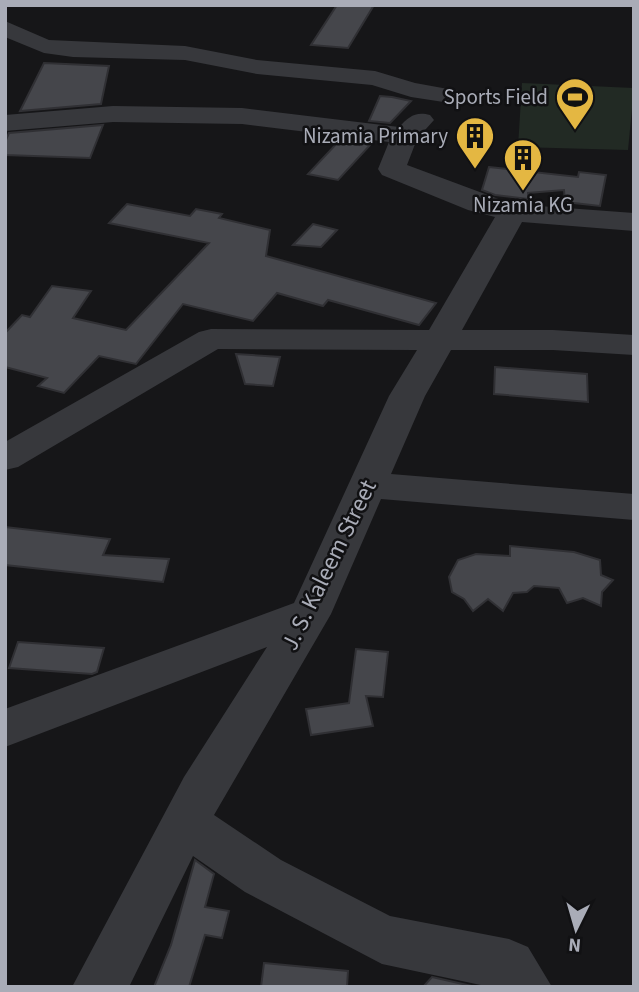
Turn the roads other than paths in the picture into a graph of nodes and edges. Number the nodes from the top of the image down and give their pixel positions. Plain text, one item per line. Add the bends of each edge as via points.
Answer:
1 (5, 28) edge
2 (5, 123) edge
3 (405, 136) junction
4 (511, 213) junction
5 (634, 222) edge
6 (437, 342) junction
7 (634, 345) edge
8 (5, 458) edge
9 (368, 485) junction
10 (634, 507) edge
11 (310, 614) junction
12 (5, 728) edge
13 (185, 823) junction
14 (100, 987) edge
15 (524, 987) edge

1 - 3 street via 44,46 185,53 257,67 375,78 450,96
2 - 3 street via 113,114 242,116
3 - 4 street via 392,169
4 - 5 street
4 - 6 street, J. S. Kaleem Street
6 - 7 street via 553,340
6 - 8 street via 211,339
6 - 9 street, J. S. Kaleem Street via 407,396
9 - 10 street
9 - 11 street, J. S. Kaleem Street
11 - 12 street
11 - 13 street, J. S. Kaleem Street
13 - 14 street, J. S. Kaleem Street
13 - 15 street via 263,876 382,939 509,965

